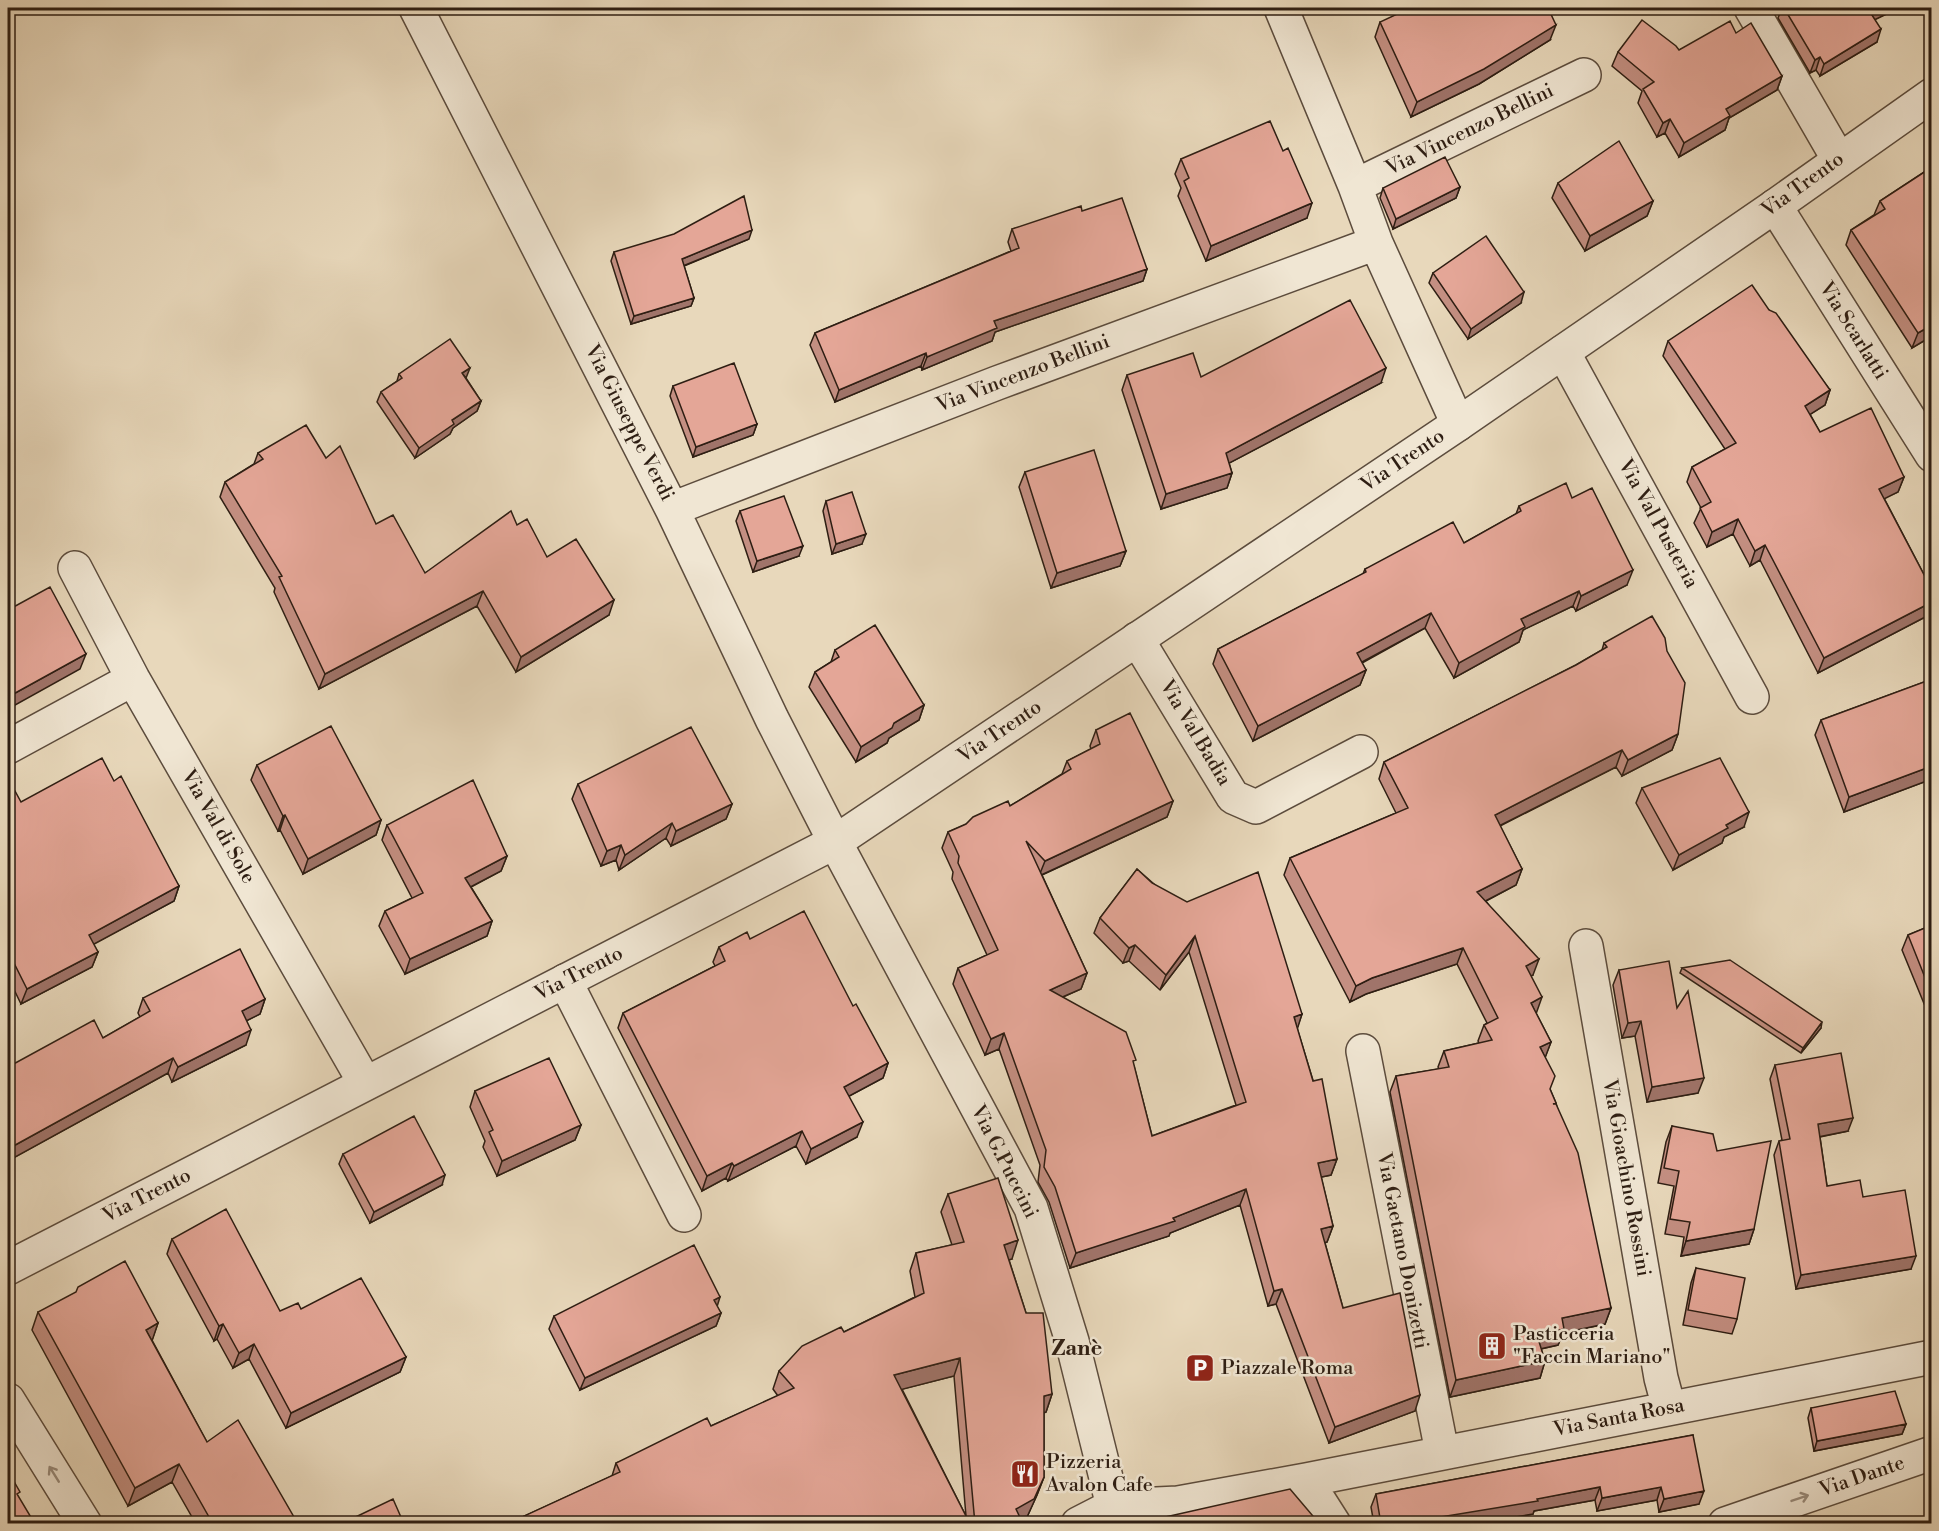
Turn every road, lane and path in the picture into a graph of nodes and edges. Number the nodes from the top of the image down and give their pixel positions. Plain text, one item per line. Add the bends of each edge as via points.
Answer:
1 (416, 8) edge
2 (1281, 8) edge
3 (1751, 8) edge
4 (1584, 75) dead end
5 (1932, 95) edge
6 (1839, 160) junction
7 (1355, 186) junction
8 (1775, 206) junction
9 (1376, 243) junction
10 (1563, 352) junction
11 (1458, 424) junction
12 (1932, 455) edge
13 (672, 509) junction
14 (75, 568) dead end
15 (1137, 639) junction
16 (133, 680) junction
17 (1752, 697) dead end
18 (8, 747) edge
19 (1361, 752) dead end
20 (835, 842) junction
21 (1586, 946) dead end
22 (565, 981) junction
23 (1363, 1051) dead end
24 (365, 1083) junction
25 (684, 1215) dead end
26 (8, 1268) edge
27 (1932, 1357) edge
28 (8, 1400) edge
29 (1669, 1408) junction
30 (1442, 1452) junction
31 (1932, 1453) edge
32 (1306, 1480) junction
33 (1113, 1506) junction
34 (85, 1524) edge
35 (1077, 1524) edge
36 (1334, 1524) edge
37 (1725, 1524) edge

1 - 13 street, Via Giuseppe Verdi
2 - 7 street
3 - 6 street
4 - 7 street, Via Vincenzo Bellini
5 - 6 street, Via Trento
6 - 8 street, Via Trento
7 - 9 street
8 - 10 street, Via Trento
8 - 12 street, Via Scarlatti
9 - 11 street
9 - 13 street, Via Vincenzo Bellini
10 - 11 street, Via Trento
10 - 17 street, Via Val Pusteria
11 - 15 street, Via Trento
13 - 20 street, Via Giuseppe Verdi
14 - 16 street, Via Val di Sole
15 - 19 street, Via Val Badia via 1233,797 1256,807
15 - 20 street, Via Trento
16 - 18 street
16 - 24 street, Via Val di Sole
20 - 22 street, Via Trento
20 - 33 street, Via G.Puccini via 1031,1208 1072,1341
21 - 29 street, Via Gioachino Rossini
22 - 24 street, Via Trento
22 - 25 street
23 - 30 street, Via Gaetano Donizetti
24 - 26 street, Via Trento
27 - 29 street, Via Santa Rosa
34 -> 28 street
29 - 30 street, Via Santa Rosa
30 - 32 street, Via Santa Rosa
37 -> 31 street, Via Dante
32 - 33 street, Via Santa Rosa via 1178,1503
32 - 36 street
33 - 35 street

